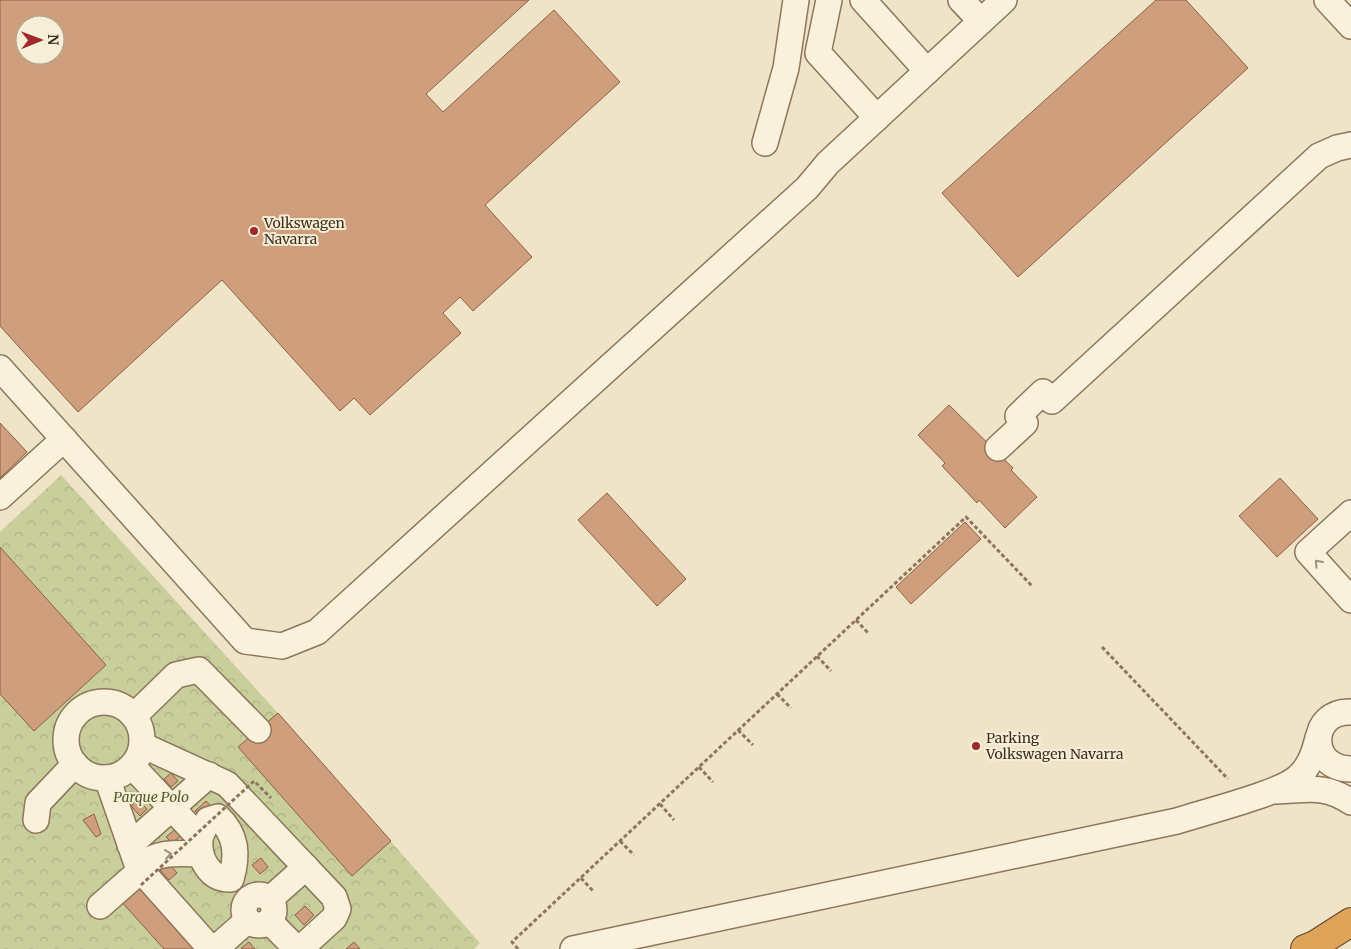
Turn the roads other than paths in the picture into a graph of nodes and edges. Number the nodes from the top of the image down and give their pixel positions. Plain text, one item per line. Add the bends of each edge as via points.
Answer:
1 (796, 0) edge
2 (829, 0) edge
3 (863, 0) edge
4 (961, 0) edge
5 (1004, 0) edge
6 (1327, 0) edge
7 (981, 21) junction
8 (1351, 26) edge
9 (927, 71) junction
10 (877, 118) junction
11 (765, 143) dead end
12 (1351, 145) edge
13 (0, 368) edge
14 (64, 439) junction
15 (998, 448) dead end
16 (0, 497) edge
17 (1351, 512) edge
18 (1351, 600) edge
19 (1351, 712) edge
20 (134, 716) junction
21 (258, 730) dead end
22 (1318, 738) junction
23 (137, 755) junction
24 (74, 764) junction
25 (1351, 769) edge
26 (209, 775) junction
27 (107, 778) junction
28 (1325, 789) junction
29 (1272, 791) junction
30 (1351, 802) edge
31 (172, 808) junction
32 (1351, 816) edge
33 (36, 820) dead end
34 (266, 824) junction
35 (201, 846) junction
36 (137, 867) junction
37 (306, 867) junction
38 (232, 869) junction
39 (100, 906) dead end
40 (259, 910) junction
41 (1351, 922) edge
42 (213, 949) edge
43 (296, 949) edge
44 (300, 949) edge
45 (573, 949) edge
46 (1305, 949) edge

1 - 11 lane via 786,68
2 - 10 lane via 818,53
3 - 9 lane
4 - 7 lane
5 - 7 lane
6 - 8 lane
7 - 9 lane
9 - 10 lane
10 - 14 lane via 828,163 807,188 317,632 291,643 282,646 245,641
12 - 15 lane via 1319,156 1021,420
13 - 14 lane
14 - 16 lane
18 -> 17 lane via 1308,552
19 - 22 lane via 1334,714 1326,720
20 - 21 lane via 176,675 199,670
20 - 23 lane via 141,730
20 - 24 lane via 122,706 107,702 91,704 78,712 66,738
22 - 25 lane via 1327,761 1334,766
22 - 29 lane via 1308,767 1296,780
23 - 26 lane
23 - 27 lane via 127,770
23 - 31 lane
24 - 27 lane via 85,773
24 - 33 lane via 38,803
26 - 31 lane
26 - 34 lane via 227,784
27 - 36 lane
28 - 29 lane
28 - 30 lane
28 - 32 lane
29 - 45 lane via 1177,821
31 - 35 lane
31 - 36 lane
34 - 37 lane
34 - 38 lane via 245,845
36 -> 35 lane via 150,857
35 - 38 lane via 212,875 223,879
35 - 38 lane via 208,820 218,817 228,826 237,850
36 - 39 lane
36 - 42 lane
37 - 40 lane
37 - 44 lane via 334,897 338,909 334,918
38 - 40 lane
40 - 42 lane
40 - 43 lane
41 - 46 highway

